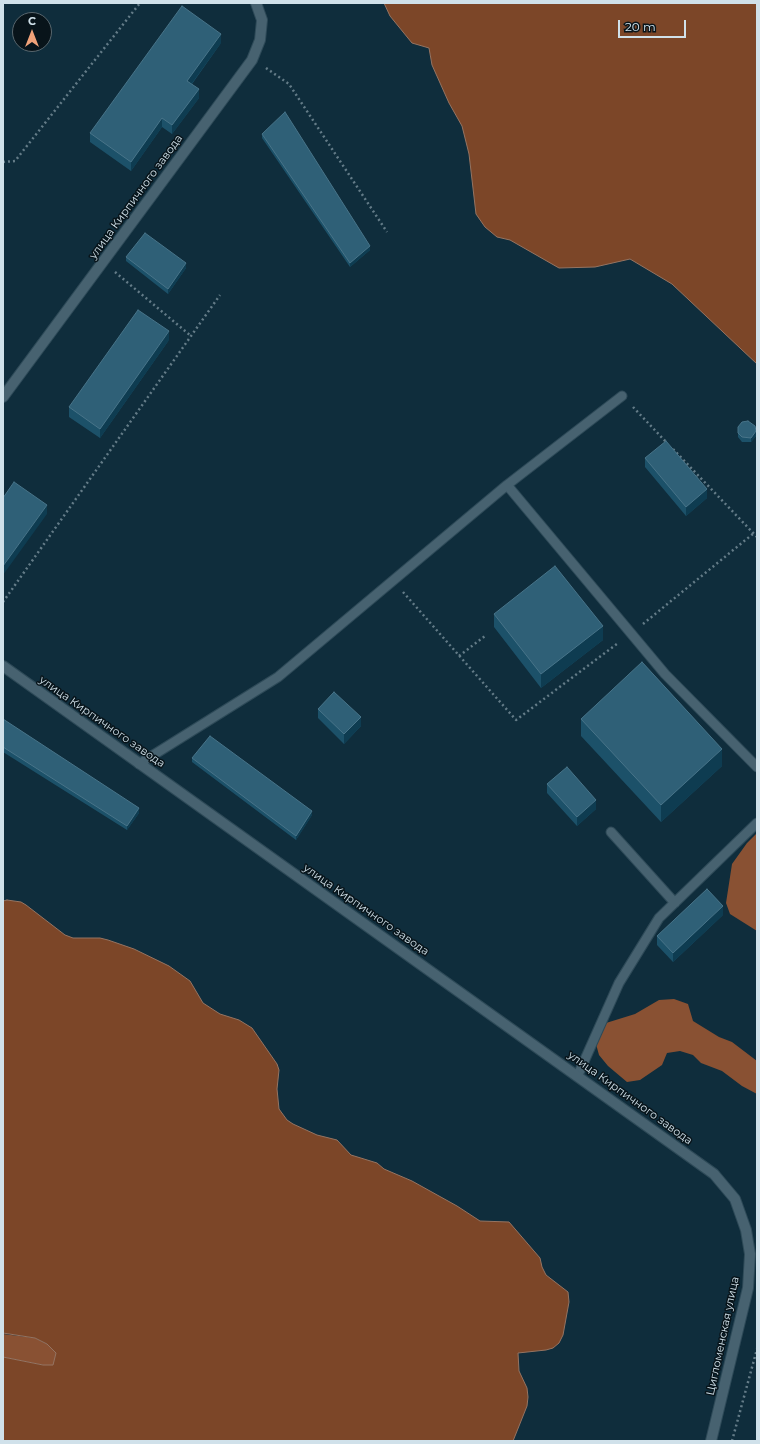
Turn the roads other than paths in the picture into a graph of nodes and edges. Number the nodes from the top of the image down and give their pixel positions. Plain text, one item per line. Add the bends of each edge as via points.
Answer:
1 (256, 3) edge
2 (622, 396) road end
3 (3, 397) edge
4 (507, 485) junction
5 (3, 666) edge
6 (139, 764) junction
7 (757, 767) edge
8 (757, 823) edge
9 (611, 832) dead end
10 (674, 903) junction
11 (578, 1076) junction
12 (714, 1174) joint
13 (754, 1254) edge
14 (712, 1441) edge

1 - 3 street, улица Кирпичного завода via 262,20 260,40 252,60
2 - 4 lane
4 - 6 lane via 278,676
4 - 7 lane via 665,674
5 - 6 street, улица Кирпичного завода
6 - 11 street, улица Кирпичного завода
8 - 10 lane
9 - 10 lane
10 - 11 lane via 660,918 618,983
11 - 12 street, улица Кирпичного завода
12 - 13 street, Цигломенская улица via 736,1199
13 - 14 street, Цигломенская улица

